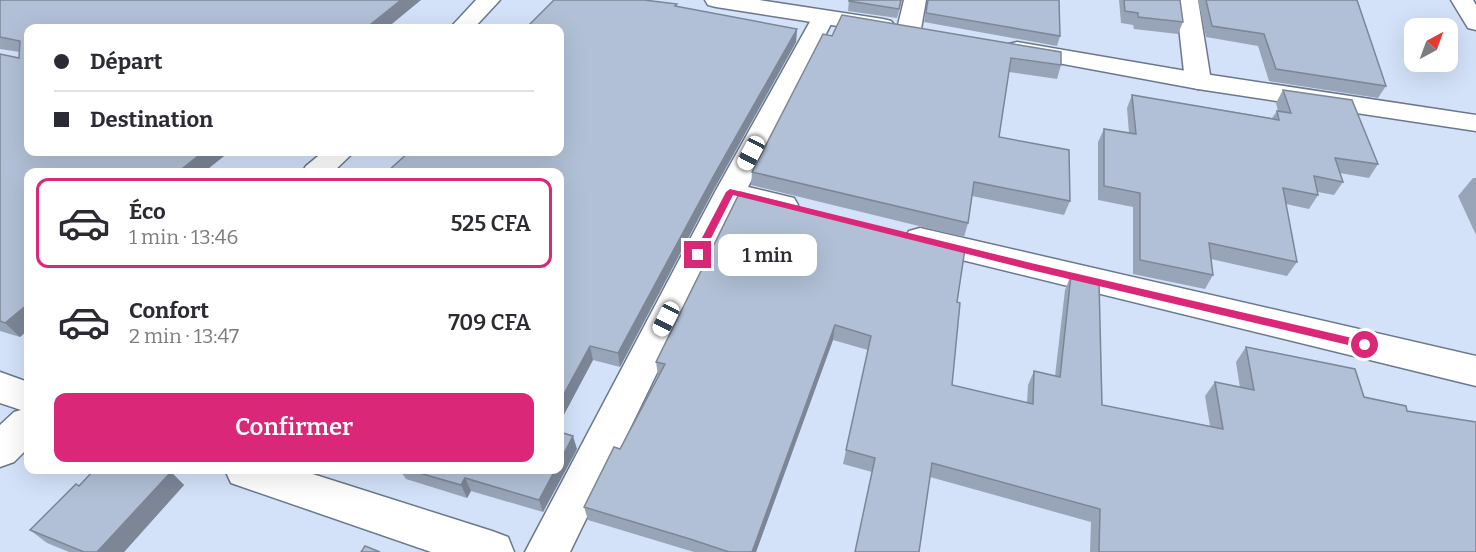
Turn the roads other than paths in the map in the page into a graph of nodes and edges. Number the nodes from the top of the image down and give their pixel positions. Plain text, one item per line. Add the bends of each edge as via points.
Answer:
1 (489, 0) edge
2 (716, 0) edge
3 (915, 0) edge
4 (1187, 0) edge
5 (1462, 0) edge
6 (823, 18) junction
7 (1476, 23) edge
8 (465, 24) edge
9 (990, 44) edge
10 (1198, 81) junction
11 (1476, 123) edge
12 (335, 156) edge
13 (321, 168) edge
14 (730, 192) junction
15 (811, 212) edge
16 (892, 232) edge
17 (1476, 372) edge
18 (0, 387) edge
19 (24, 396) edge
20 (24, 428) edge
21 (0, 450) edge
22 (257, 474) edge
23 (492, 552) edge
24 (547, 552) edge

1 - 8 street
2 - 6 street
3 - 6 street via 920,31
4 - 10 street
5 - 7 street
6 - 14 street
9 - 10 street
10 - 11 street
12 - 13 street
14 - 15 street
14 - 24 street
16 - 17 street
18 - 19 street
20 - 21 street
22 - 23 street

